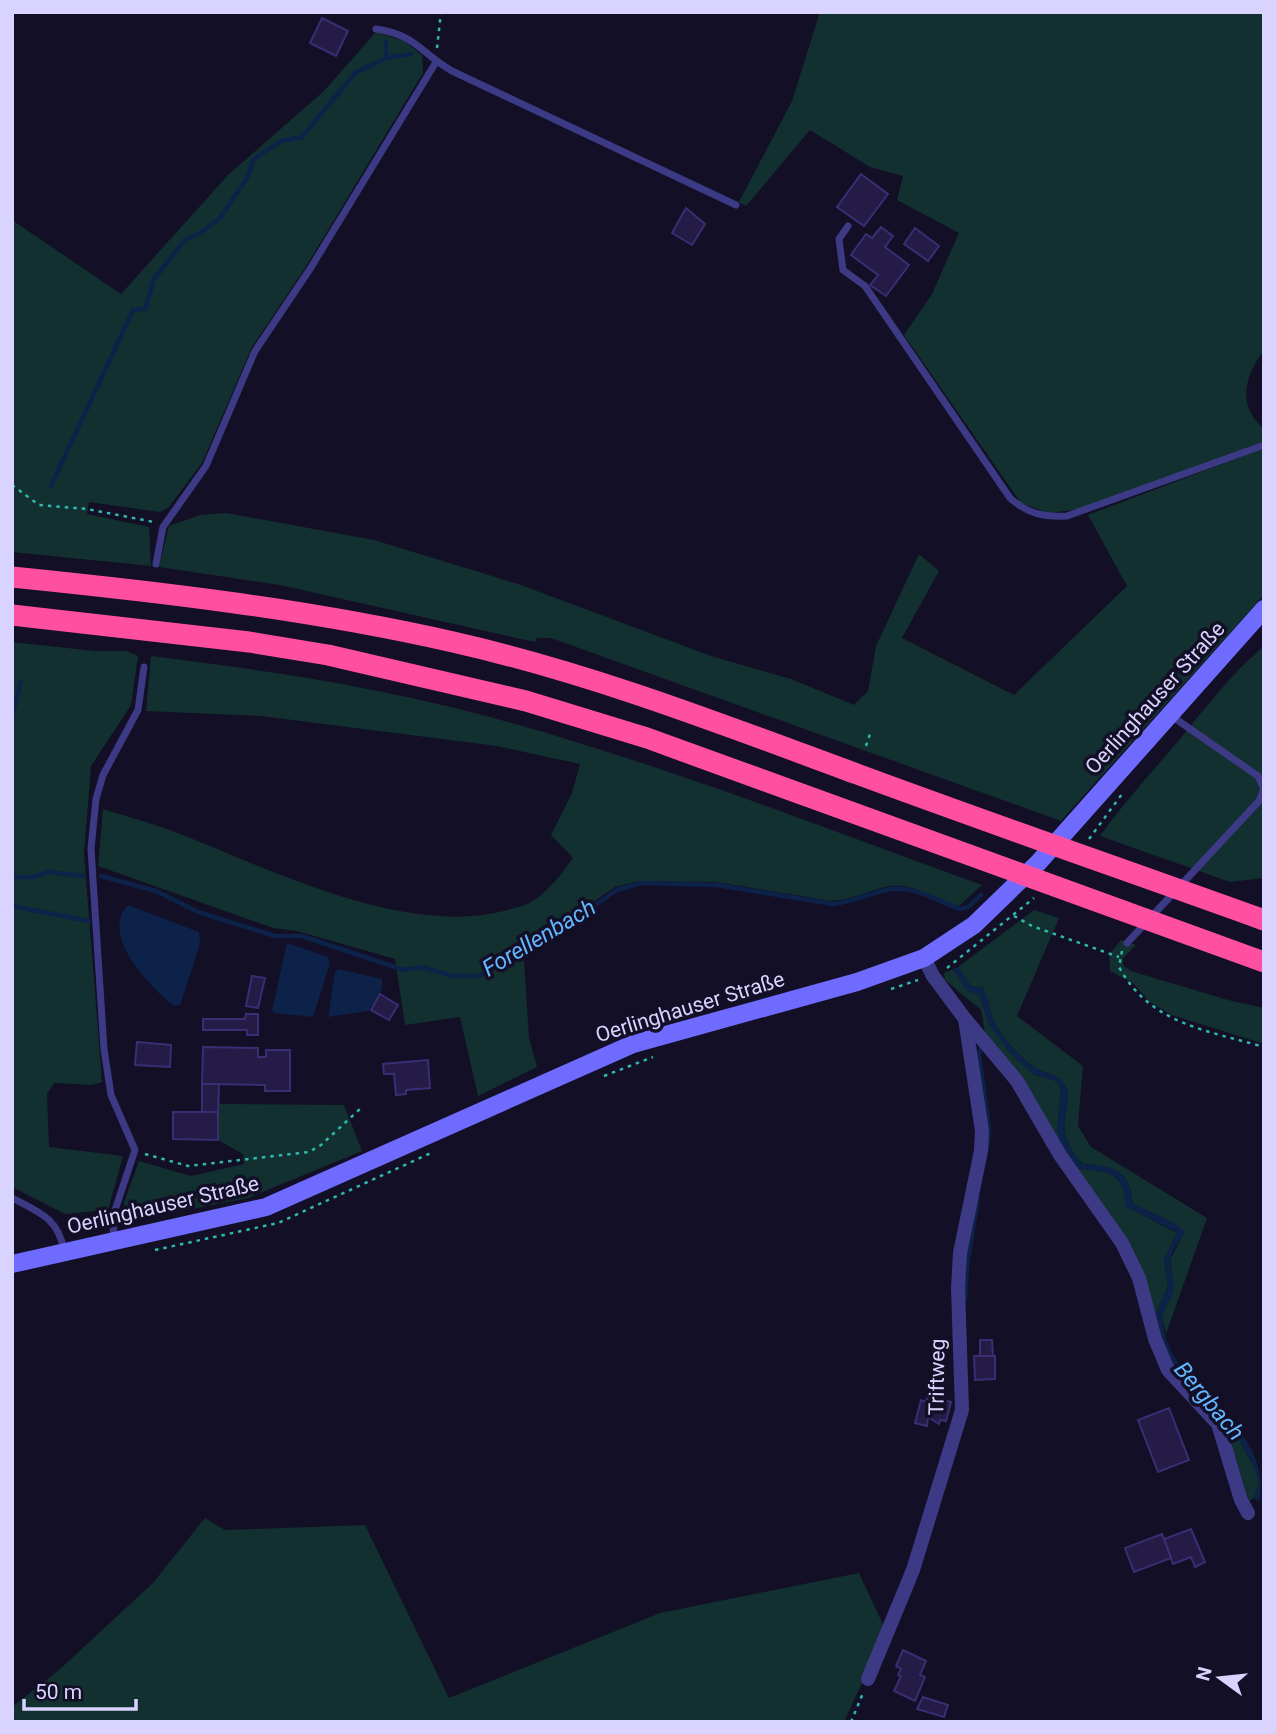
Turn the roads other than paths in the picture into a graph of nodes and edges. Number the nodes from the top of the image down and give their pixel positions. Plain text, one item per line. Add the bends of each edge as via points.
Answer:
1 (376, 29) dead end
2 (436, 62) junction
3 (736, 205) dead end
4 (848, 226) dead end
5 (1264, 445) edge
6 (156, 564) dead end
7 (12, 577) edge
8 (1264, 609) edge
9 (12, 615) edge
10 (144, 667) dead end
11 (1170, 716) junction
12 (1264, 920) edge
13 (1127, 943) road end
14 (924, 958) junction
15 (1264, 962) edge
16 (965, 1019) junction
17 (12, 1198) edge
18 (113, 1240) junction
19 (64, 1250) junction
20 (12, 1264) edge
21 (1248, 1513) dead end
22 (868, 1679) road end

1 - 2 lane via 407,35
2 - 3 lane
2 - 6 lane via 255,351 206,466 163,527
4 - 5 lane via 839,239 843,270 865,286 1022,509 1035,515 1067,516
7 - 12 highway via 338,618 455,642 586,679
8 - 11 main road, Oerlinghauser Straße
9 - 15 highway via 249,642 427,676 526,701 647,738
10 - 18 lane via 138,710 103,775 96,799 91,849 104,1049 111,1095 135,1150 114,1213
11 - 13 lane via 1258,776 1264,789 1259,801
11 - 14 main road, Oerlinghauser Straße via 1004,897 974,925
14 - 16 street, Triftweg
14 - 18 main road, Oerlinghauser Straße via 856,982 634,1044 266,1207
16 - 21 street, Triftweg via 1017,1081 1059,1155 1122,1243 1139,1278 1168,1370 1218,1424
16 - 22 street, Triftweg via 982,1131 960,1252 962,1410 913,1570
17 - 19 lane via 52,1222 61,1233
18 - 19 main road, Oerlinghauser Straße
19 - 20 main road, Oerlinghauser Straße

